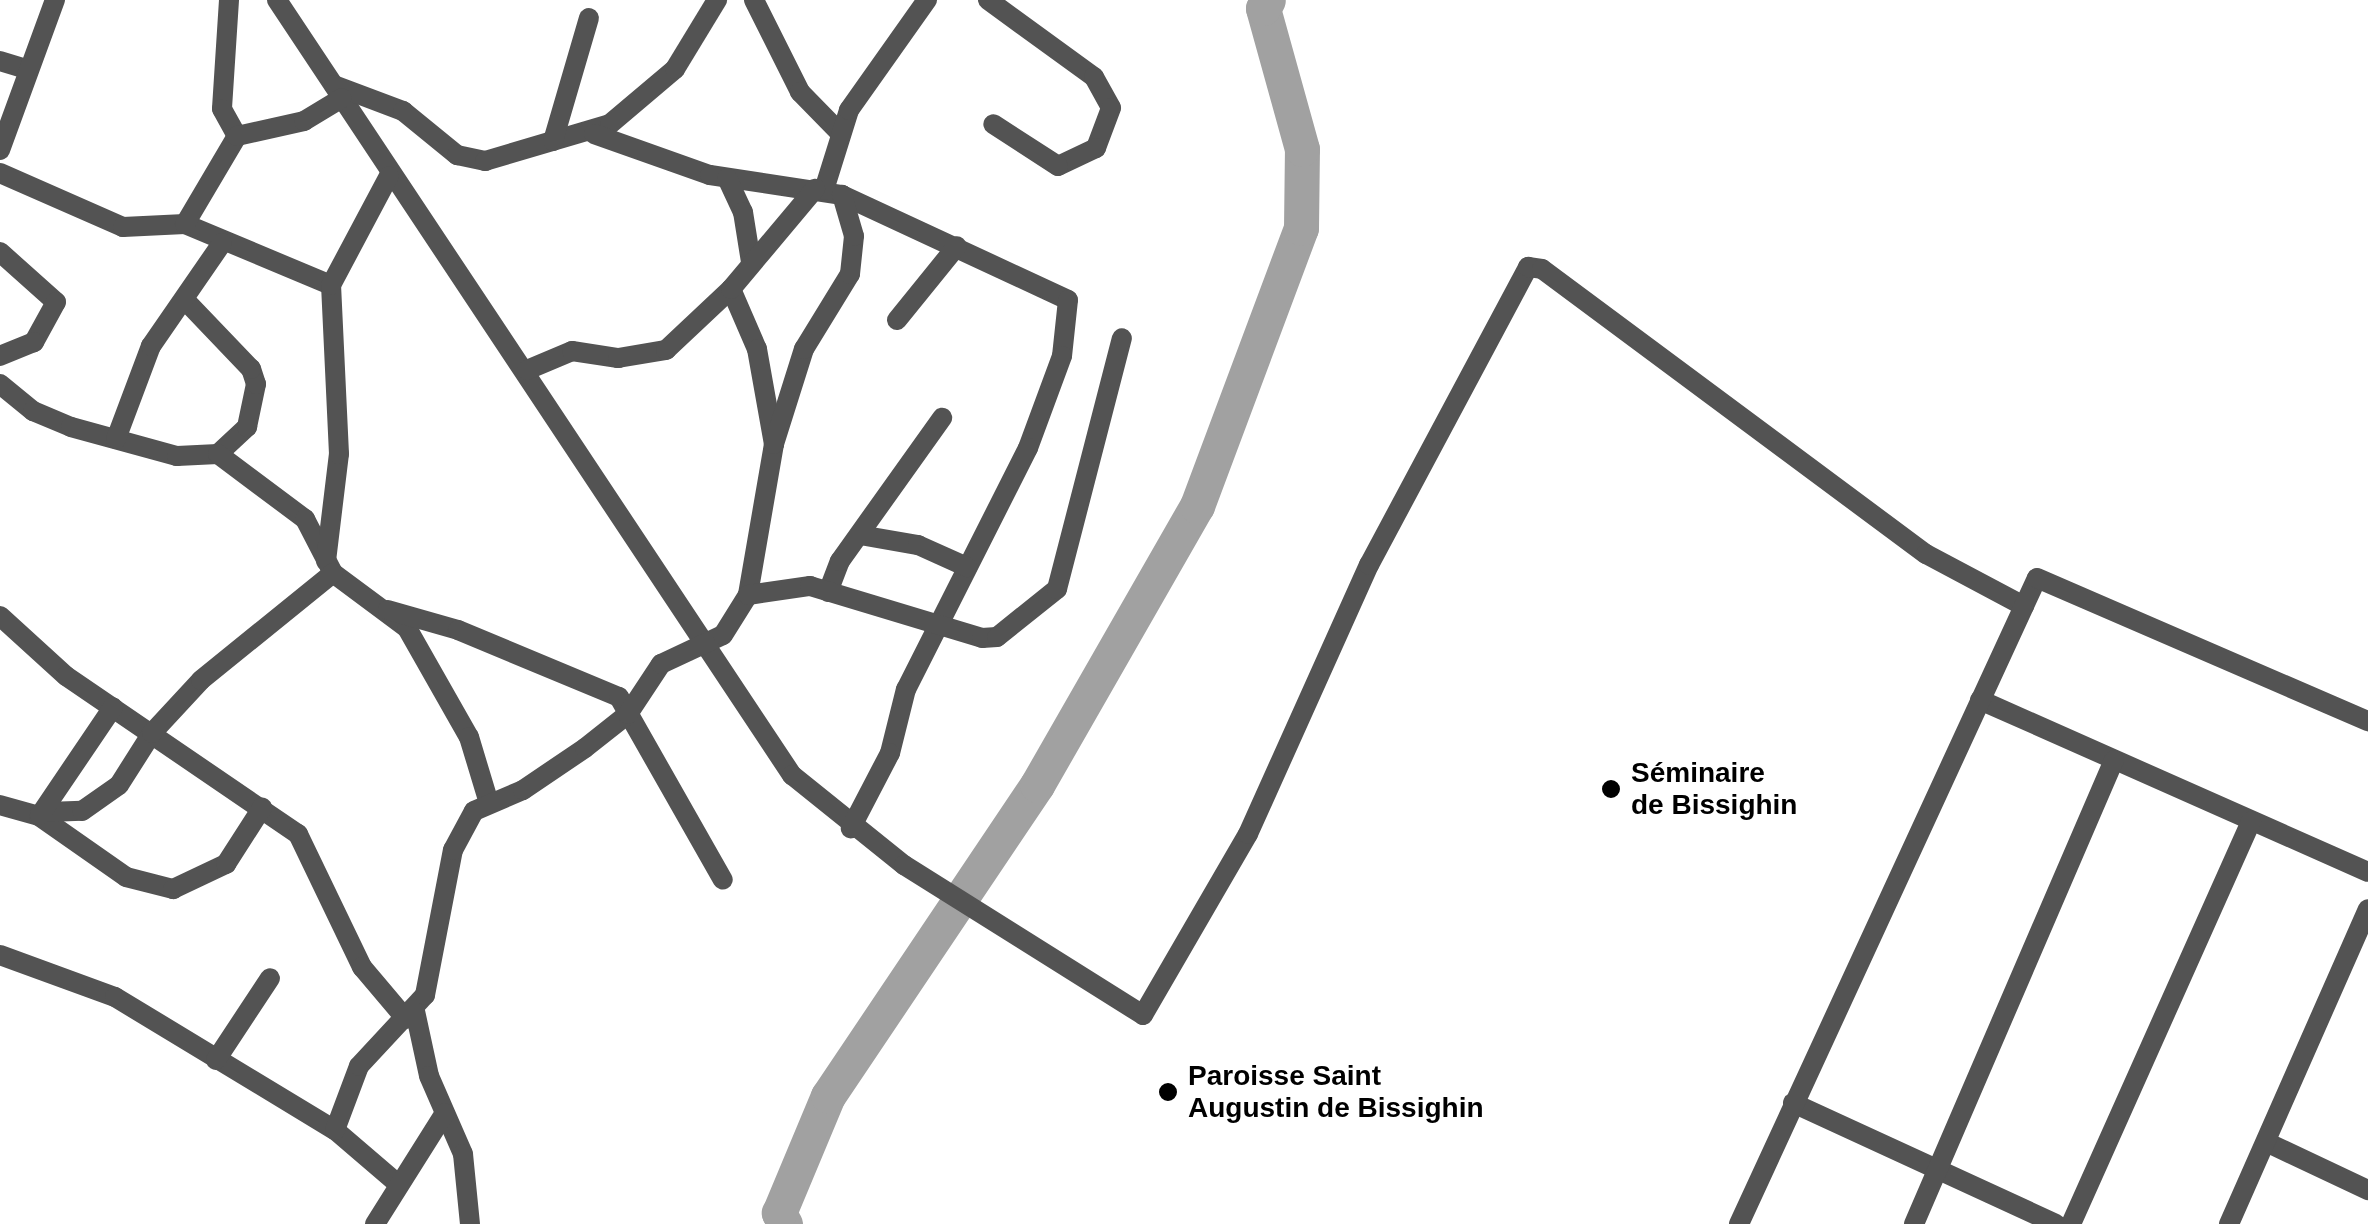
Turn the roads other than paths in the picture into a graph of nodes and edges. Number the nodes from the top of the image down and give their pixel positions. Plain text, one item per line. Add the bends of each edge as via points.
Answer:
1 (55, 0) edge
2 (229, 0) edge
3 (277, 0) edge
4 (717, 0) edge
5 (754, 0) edge
6 (928, 0) edge
7 (988, 0) edge
8 (589, 18) dead end
9 (0, 61) edge
10 (29, 70) junction
11 (338, 92) junction
12 (993, 124) dead end
13 (839, 132) junction
14 (594, 134) junction
15 (236, 136) junction
16 (553, 142) junction
17 (0, 150) edge
18 (0, 173) edge
19 (388, 176) junction
20 (727, 178) junction
21 (827, 191) junction
22 (185, 224) junction
23 (222, 243) junction
24 (958, 246) junction
25 (0, 252) edge
26 (751, 262) junction
27 (331, 285) junction
28 (731, 289) junction
29 (186, 301) junction
30 (897, 320) dead end
31 (1122, 338) dead end
32 (0, 356) edge
33 (527, 370) junction
34 (0, 384) edge
35 (942, 418) dead end
36 (116, 439) junction
37 (774, 444) junction
38 (218, 454) junction
39 (860, 535) junction
40 (329, 567) junction
41 (967, 567) junction
42 (828, 592) junction
43 (748, 595) junction
44 (2024, 606) junction
45 (388, 610) junction
46 (0, 616) edge
47 (937, 625) junction
48 (706, 649) junction
49 (1980, 700) junction
50 (112, 707) junction
51 (628, 714) junction
52 (2368, 721) edge
53 (152, 734) junction
54 (2114, 760) junction
55 (488, 800) junction
56 (0, 805) edge
57 (262, 808) junction
58 (43, 814) junction
59 (2251, 821) junction
60 (851, 828) junction
61 (2368, 872) edge
62 (723, 880) dead end
63 (2368, 909) edge
64 (0, 955) edge
65 (270, 978) dead end
66 (410, 1015) junction
67 (216, 1060) junction
68 (1793, 1103) junction
69 (445, 1113) junction
70 (335, 1130) junction
71 (2266, 1142) junction
72 (1938, 1176) junction
73 (398, 1184) junction
74 (2368, 1190) edge
75 (374, 1224) edge
76 (470, 1224) edge
77 (1738, 1224) edge
78 (1914, 1224) edge
79 (2056, 1224) edge
80 (2071, 1224) edge
81 (2228, 1224) edge

1 - 10 street
2 - 15 street via 222,110
3 - 11 street
4 - 14 street via 675,69
5 - 13 street via 800,92
6 - 13 street
7 - 12 street via 1094,77 1111,108 1096,148 1058,166
8 - 16 street
9 - 10 street
10 - 17 street
11 - 15 street via 304,121
11 - 16 street via 404,111 468,160
11 - 19 street
13 - 21 street
14 - 16 street
14 - 20 street
15 - 22 street
18 - 22 street via 123,227
19 - 27 street
19 - 33 street
20 - 21 street
20 - 26 street
21 - 24 street
21 - 26 street
21 - 37 street via 854,236 850,274 804,349
22 - 23 street
23 - 27 street
23 - 29 street
24 - 30 street
24 - 41 street via 1060,292 1069,307 1047,400
25 - 32 street via 56,302 34,342
26 - 28 street
27 - 40 street via 339,454
28 - 33 street via 666,350 618,358 572,351
28 - 37 street via 756,349
29 - 36 street via 151,346
29 - 38 street via 251,369 256,384 247,427
31 - 47 street via 1056,590 998,636 968,638
33 - 48 street
34 - 36 street via 32,411
35 - 39 street
36 - 38 street via 197,458
37 - 43 street
38 - 40 street via 305,519
39 - 41 street via 918,545
39 - 42 street
40 - 45 street
40 - 53 street
41 - 47 street
42 - 43 street via 796,584
42 - 47 street
43 - 48 street
44 - 49 street
44 - 52 street via 2037,578
44 - 60 street via 1926,554 1542,269 1528,268 1369,565 1248,834 1143,1014
45 - 51 street via 610,691
45 - 55 street via 424,653 463,725
46 - 50 street
47 - 60 street via 900,703 890,753
48 - 51 street via 661,664
48 - 60 street via 792,775
49 - 54 street
49 - 68 street
50 - 53 street
50 - 58 street via 80,745
51 - 55 street via 534,784
51 - 62 street
53 - 57 street
53 - 58 street via 100,800 82,811
54 - 59 street
54 - 72 street
55 - 66 street via 453,850 432,978
56 - 58 street
57 - 58 street via 226,864 174,889 92,859
57 - 66 street via 309,846 362,967
59 - 61 street
59 - 80 street
63 - 71 street
64 - 67 street via 98,988
65 - 67 street
66 - 69 street
66 - 70 street via 358,1066
67 - 70 street
68 - 72 street
68 - 77 street
69 - 73 street
69 - 76 street via 463,1154
70 - 73 street
71 - 74 street
71 - 81 street
72 - 78 street
72 - 79 street
73 - 75 street

